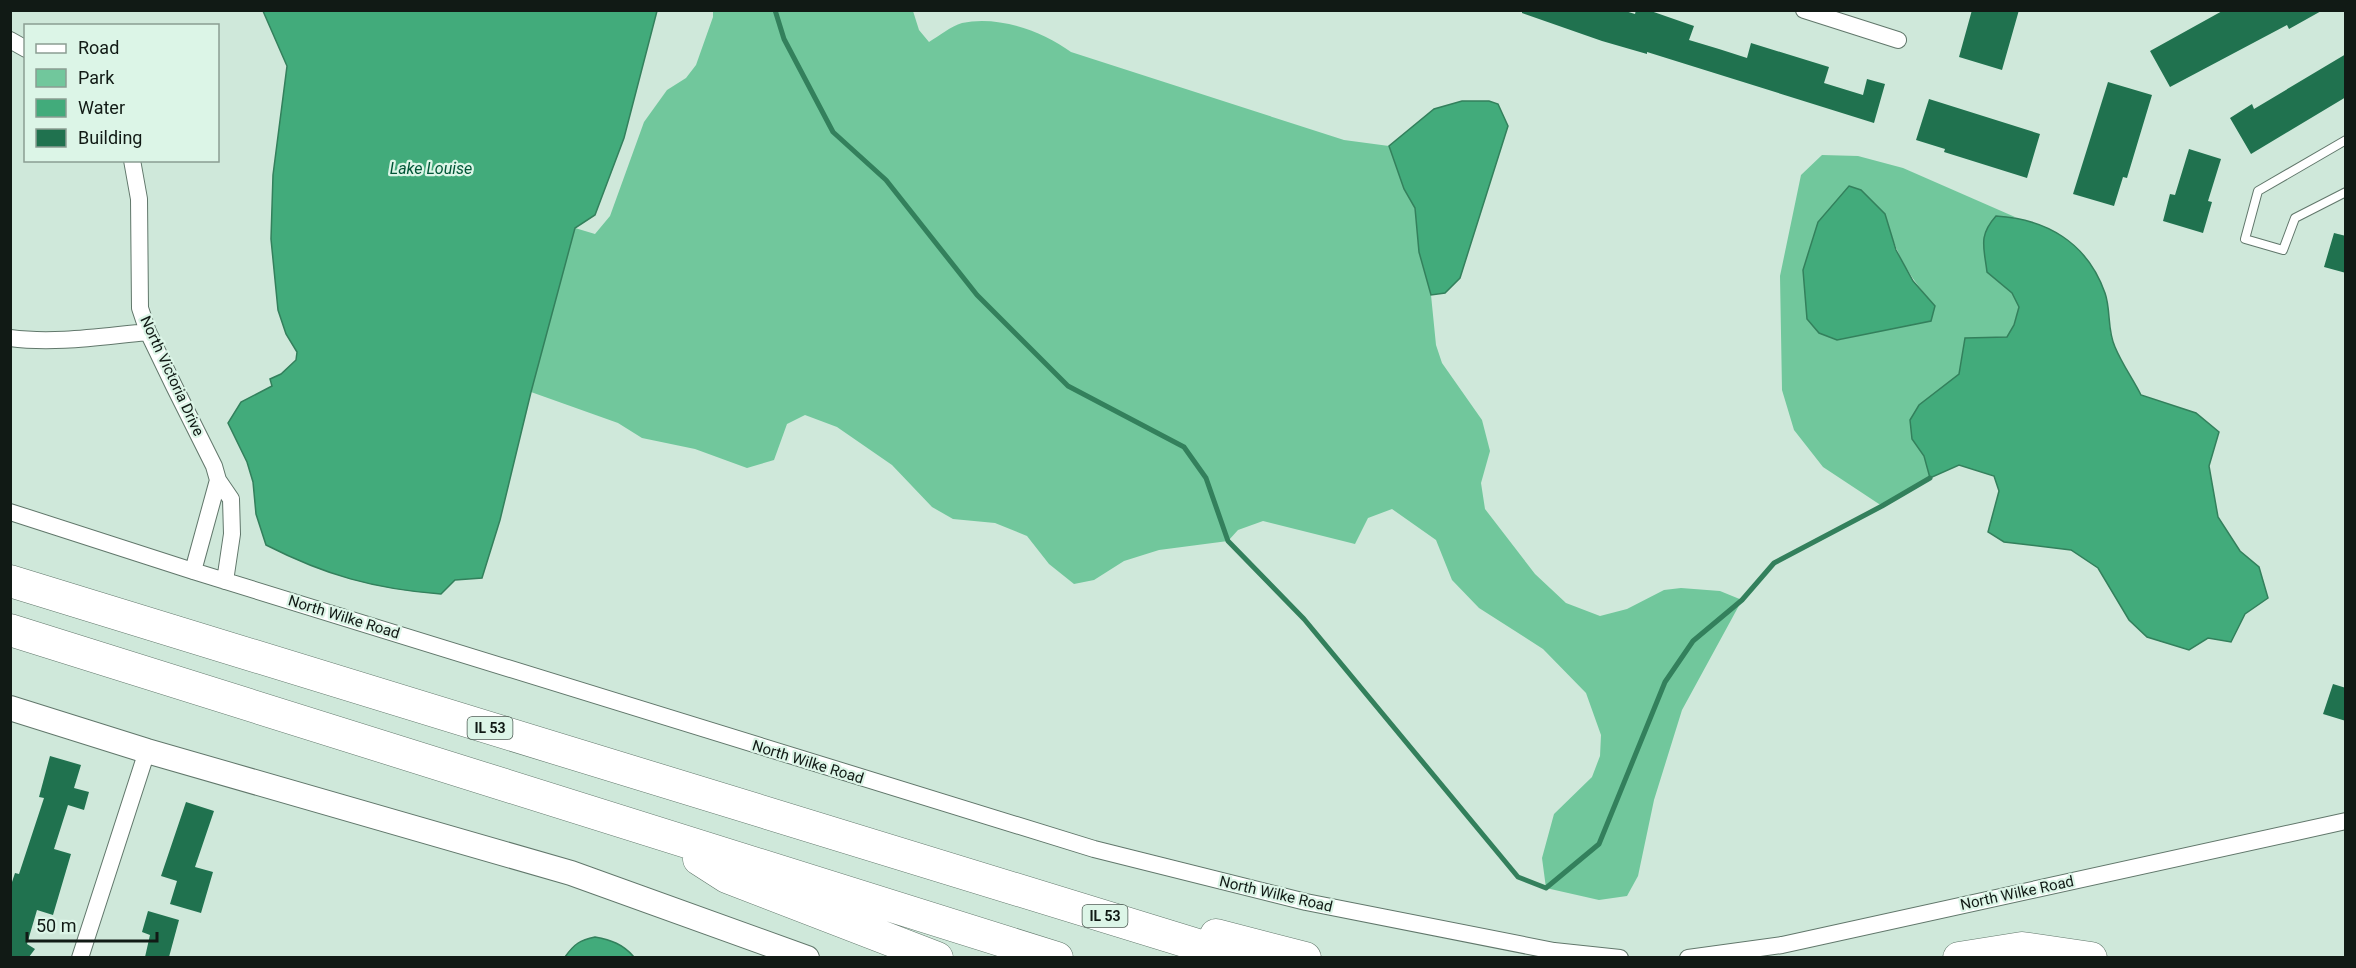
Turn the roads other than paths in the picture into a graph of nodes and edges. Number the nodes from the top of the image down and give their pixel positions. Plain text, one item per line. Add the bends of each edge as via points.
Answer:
1 (1804, 10) edge
2 (10, 40) edge
3 (1898, 40) dead end
4 (24, 48) edge
5 (2346, 140) edge
6 (132, 162) edge
7 (2346, 192) edge
8 (148, 332) junction
9 (10, 338) edge
10 (218, 480) junction
11 (10, 512) edge
12 (193, 571) junction
13 (10, 581) edge
14 (225, 581) junction
15 (10, 630) edge
16 (10, 708) edge
17 (147, 751) junction
18 (2346, 821) edge
19 (658, 833) junction
20 (970, 875) junction
21 (80, 957) edge
22 (807, 957) edge
23 (937, 957) edge
24 (1058, 957) edge
25 (1240, 957) edge
26 (1305, 957) edge
27 (1620, 957) edge
28 (1688, 957) edge
29 (1959, 957) edge
30 (2091, 957) edge

1 - 3 street
2 - 4 street
5 - 7 lane via 2258,191 2246,239 2283,250 2295,218
6 - 8 street, North Victoria Drive via 139,199 140,308
8 - 9 street via 34,341
8 - 10 street, North Victoria Drive
10 - 12 street
10 - 14 street, North Victoria Drive via 231,499 232,534
11 - 12 street, North Wilke Road
12 - 14 street, North Wilke Road
13 - 20 highway, IL 53
14 - 27 street, North Wilke Road via 1094,849 1306,902 1554,951
15 - 19 highway
16 - 17 street
17 - 21 street
17 - 22 street via 571,873
18 - 28 street, North Wilke Road via 1782,945
19 - 23 highway via 727,877
19 - 24 highway
20 - 25 highway, IL 53
20 - 26 highway
29 - 30 highway via 2022,948

